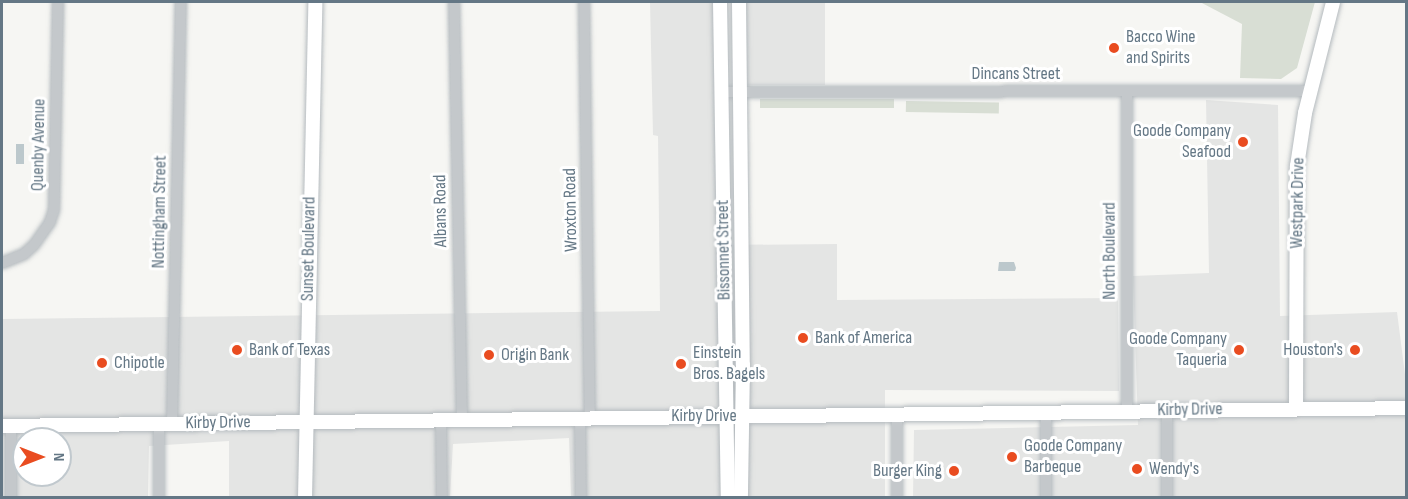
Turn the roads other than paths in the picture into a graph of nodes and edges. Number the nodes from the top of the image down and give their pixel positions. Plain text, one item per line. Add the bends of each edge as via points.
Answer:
1 (58, 2) edge
2 (181, 2) edge
3 (315, 2) edge
4 (454, 2) edge
5 (584, 2) edge
6 (720, 2) edge
7 (739, 2) edge
8 (1333, 2) edge
9 (741, 91) junction
10 (1126, 91) junction
11 (1310, 91) junction
12 (721, 92) junction
13 (724, 239) junction
14 (742, 239) junction
15 (2, 263) edge
16 (1407, 408) edge
17 (1296, 409) junction
18 (1127, 411) junction
19 (1167, 411) junction
20 (1046, 412) junction
21 (897, 414) junction
22 (727, 416) junction
23 (742, 417) junction
24 (585, 418) junction
25 (441, 419) junction
26 (462, 419) junction
27 (306, 421) junction
28 (165, 423) junction
29 (6, 425) edge
30 (11, 498) edge
31 (159, 498) edge
32 (305, 498) edge
33 (442, 498) edge
34 (581, 498) edge
35 (728, 498) edge
36 (741, 498) edge
37 (897, 498) edge
38 (1046, 498) edge
39 (1167, 498) edge

1 - 15 street, Quenby Avenue via 54,210 34,245
2 - 28 street, Nottingham Street
3 - 27 main road, Sunset Boulevard
4 - 26 street, Albans Road
5 - 24 street, Wroxton Road
6 - 12 main road, Bissonnet Street
7 - 9 main road, Bissonnet Street
8 - 11 main road, Westpark Drive
9 - 10 street, Dincans Street
9 - 12 street, Dincans Street
9 - 14 main road, Bissonnet Street
10 - 11 street, Dincans Street
10 - 18 street, North Boulevard
11 - 17 main road, Westpark Drive via 1297,166
12 - 13 main road, Bissonnet Street
13 - 14 main road
13 - 22 main road, Bissonnet Street
14 - 23 main road, Bissonnet Street
16 - 17 main road, Kirby Drive
17 - 19 main road, Kirby Drive
18 - 19 main road, Kirby Drive
18 - 20 main road, Kirby Drive
19 - 39 street
20 - 21 main road, Kirby Drive
20 - 38 street
21 - 23 main road, Kirby Drive
21 - 37 street
22 - 23 main road, Kirby Drive
22 - 24 main road, Kirby Drive
22 - 35 main road, Bissonnet Street
23 - 36 main road, Bissonnet Street
24 - 26 main road, Kirby Drive
24 - 34 street, Wroxton Road
25 - 26 main road, Kirby Drive
25 - 27 main road, Kirby Drive
25 - 33 street
27 - 28 main road, Kirby Drive
27 - 32 main road, Sunset Boulevard
28 - 29 main road, Kirby Drive
28 - 31 street, Nottingham Street
29 - 30 street

